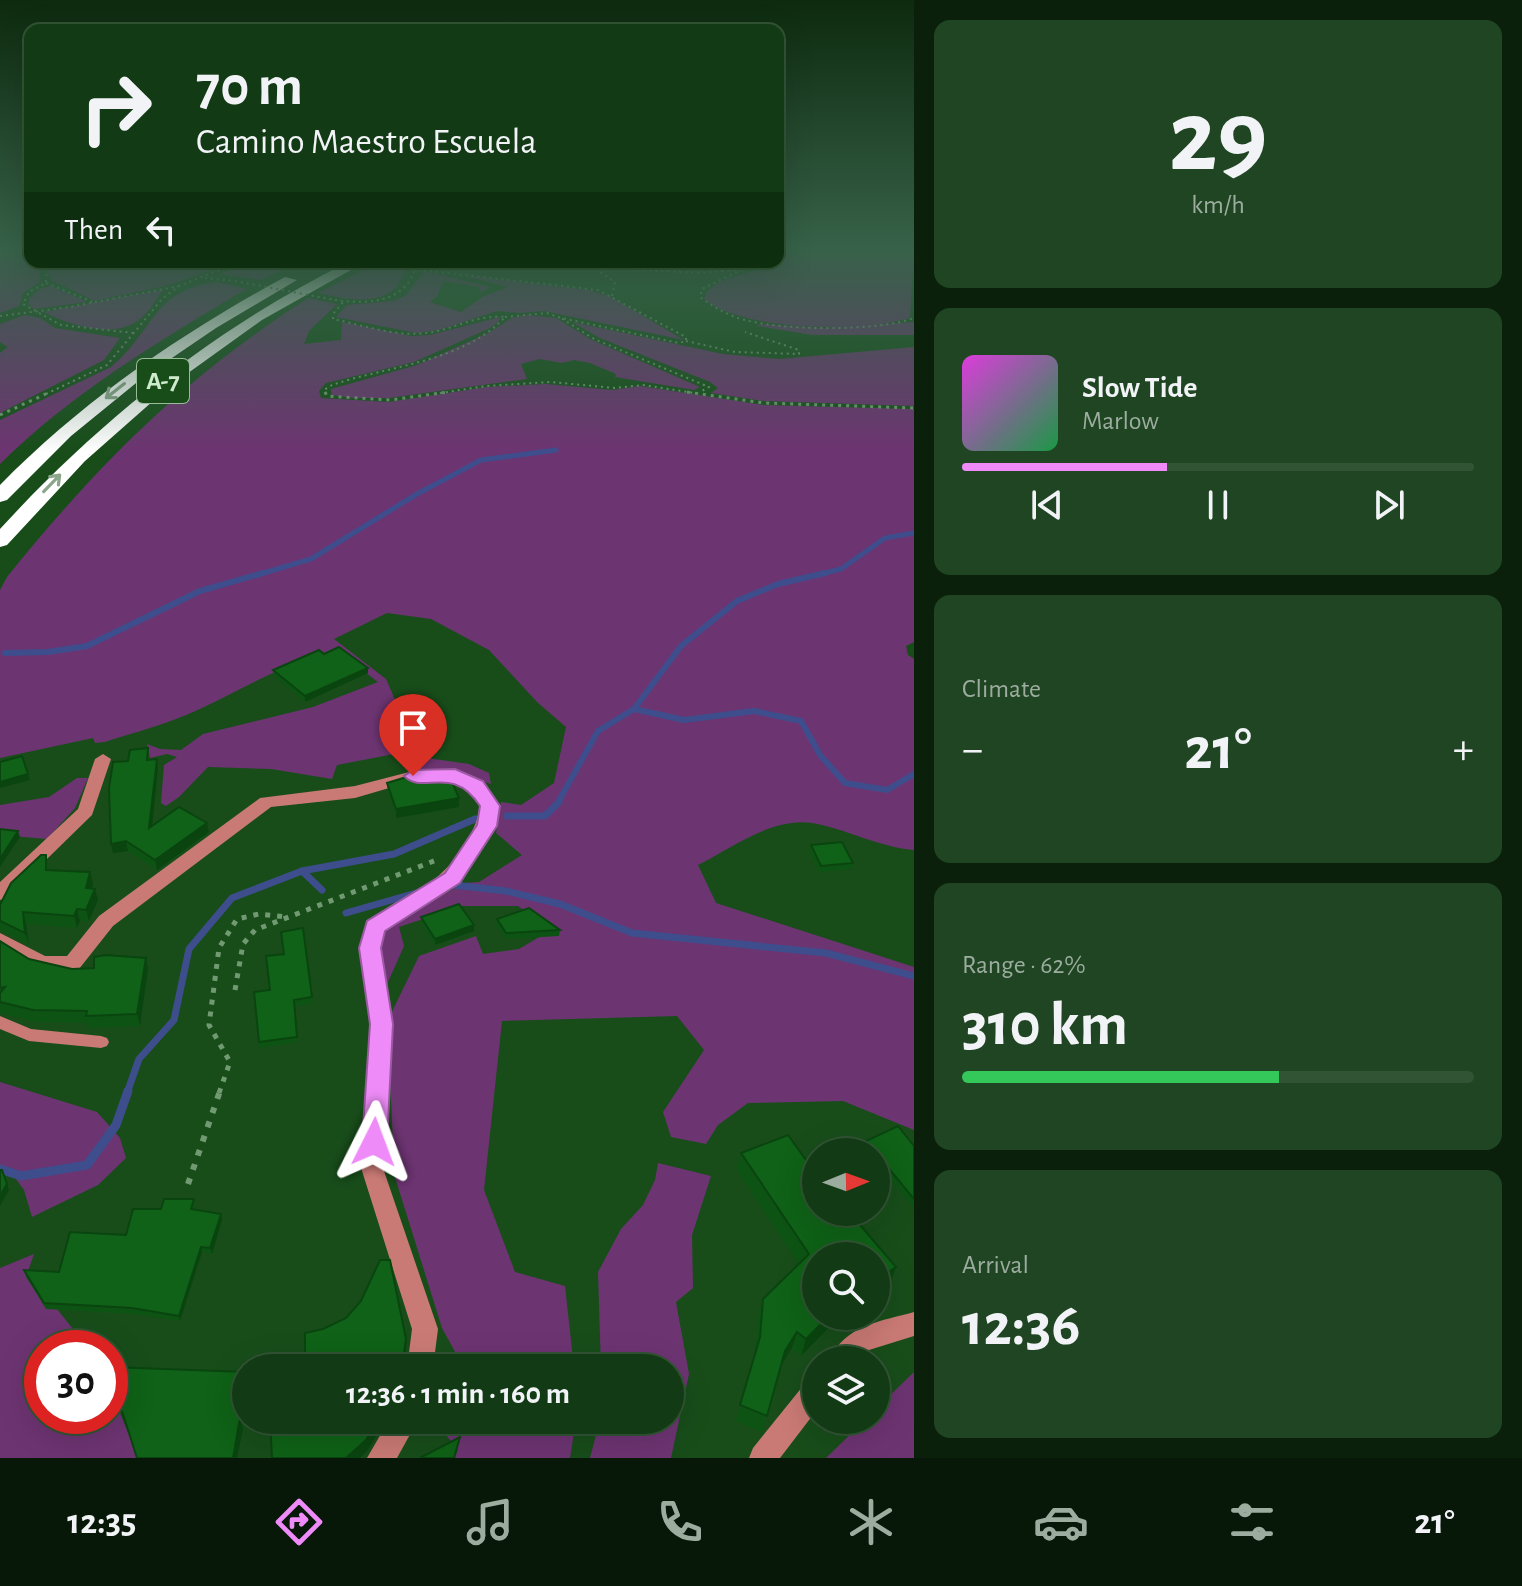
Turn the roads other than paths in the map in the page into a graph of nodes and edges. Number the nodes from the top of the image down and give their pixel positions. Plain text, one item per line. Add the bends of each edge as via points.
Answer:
1 (224, 317) edge
2 (258, 317) edge
3 (0, 496) edge
4 (0, 541) edge
5 (103, 759) dead end
6 (0, 893) edge
7 (0, 940) edge
8 (0, 1022) edge
9 (101, 1042) dead end
10 (914, 1324) edge
11 (856, 1346) edge
12 (422, 1354) edge
13 (802, 1408) edge
14 (396, 1434) edge
15 (381, 1458) edge
16 (763, 1458) edge

1 -> 3 highway, A-7 via 171,349 93,408
4 -> 2 highway, A-7 via 81,452 153,389
5 - 6 street via 86,811
7 - 12 street via 42,963 72,964 106,921 266,802 355,792 413,776 455,775 476,786 490,806 487,826 453,878 375,926 370,948 381,1024 373,1171 425,1329
8 - 9 lane via 29,1035
10 - 11 street
13 - 16 street
14 - 15 street

